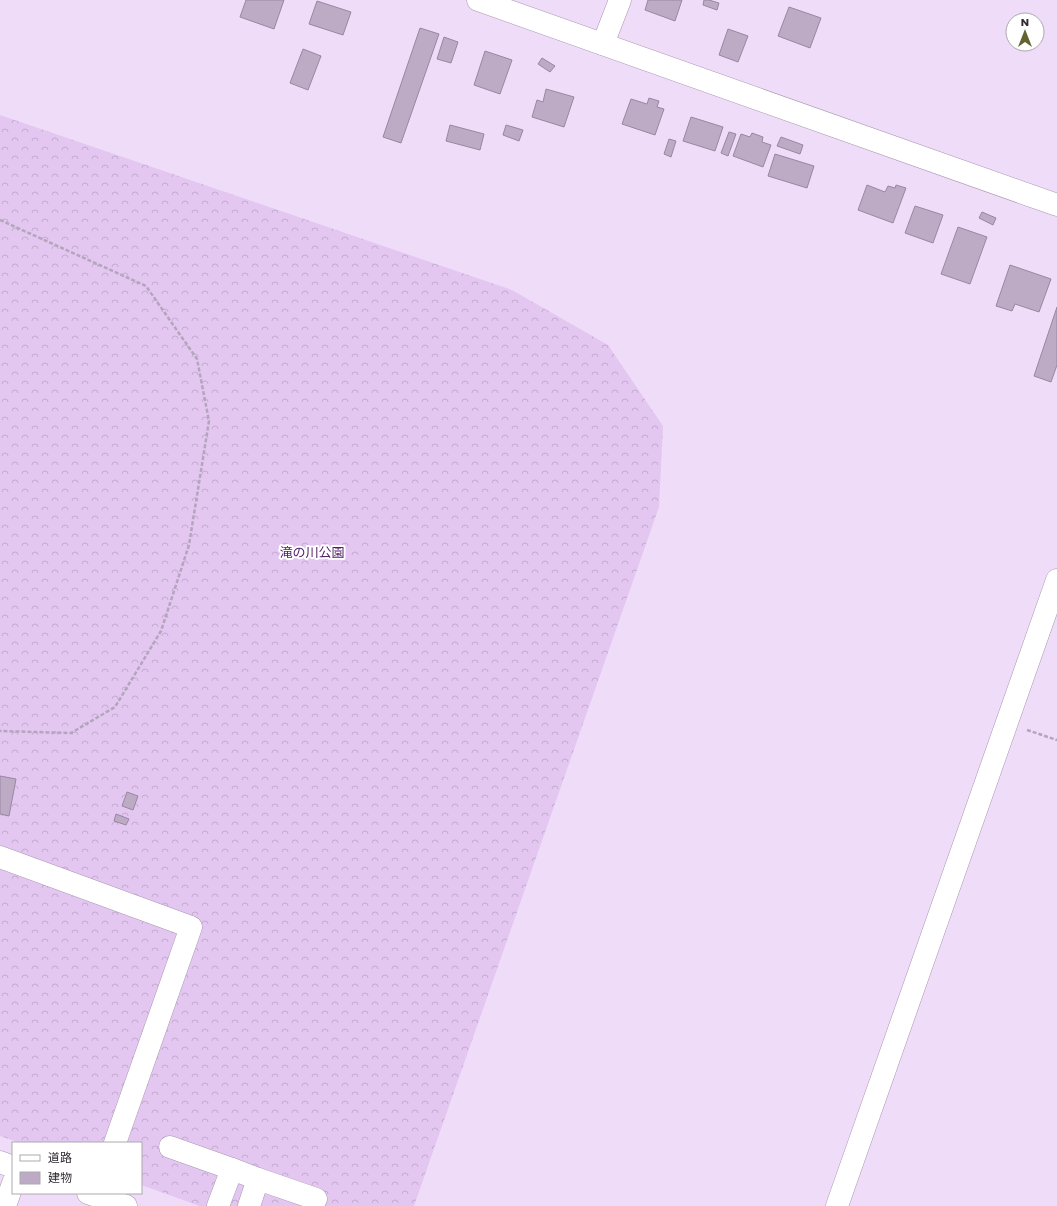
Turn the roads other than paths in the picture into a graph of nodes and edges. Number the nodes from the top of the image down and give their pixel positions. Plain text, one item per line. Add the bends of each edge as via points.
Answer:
1 (478, 0) edge
2 (620, 0) edge
3 (603, 44) junction
4 (1057, 205) edge
5 (1057, 580) edge
6 (0, 857) edge
7 (115, 1142) edge
8 (170, 1147) dead end
9 (0, 1162) edge
10 (12, 1167) edge
11 (232, 1169) junction
12 (258, 1179) junction
13 (12, 1186) edge
14 (94, 1194) edge
15 (316, 1199) dead end
16 (5, 1206) edge
17 (126, 1206) edge
18 (218, 1206) edge
19 (249, 1206) edge
20 (837, 1206) edge

1 - 3 street
2 - 3 street
3 - 4 street
5 - 20 street
6 - 7 street via 192,928
8 - 11 street
9 - 10 street
11 - 12 street
11 - 18 street
12 - 15 street
12 - 19 street
13 - 16 street
14 - 17 street

